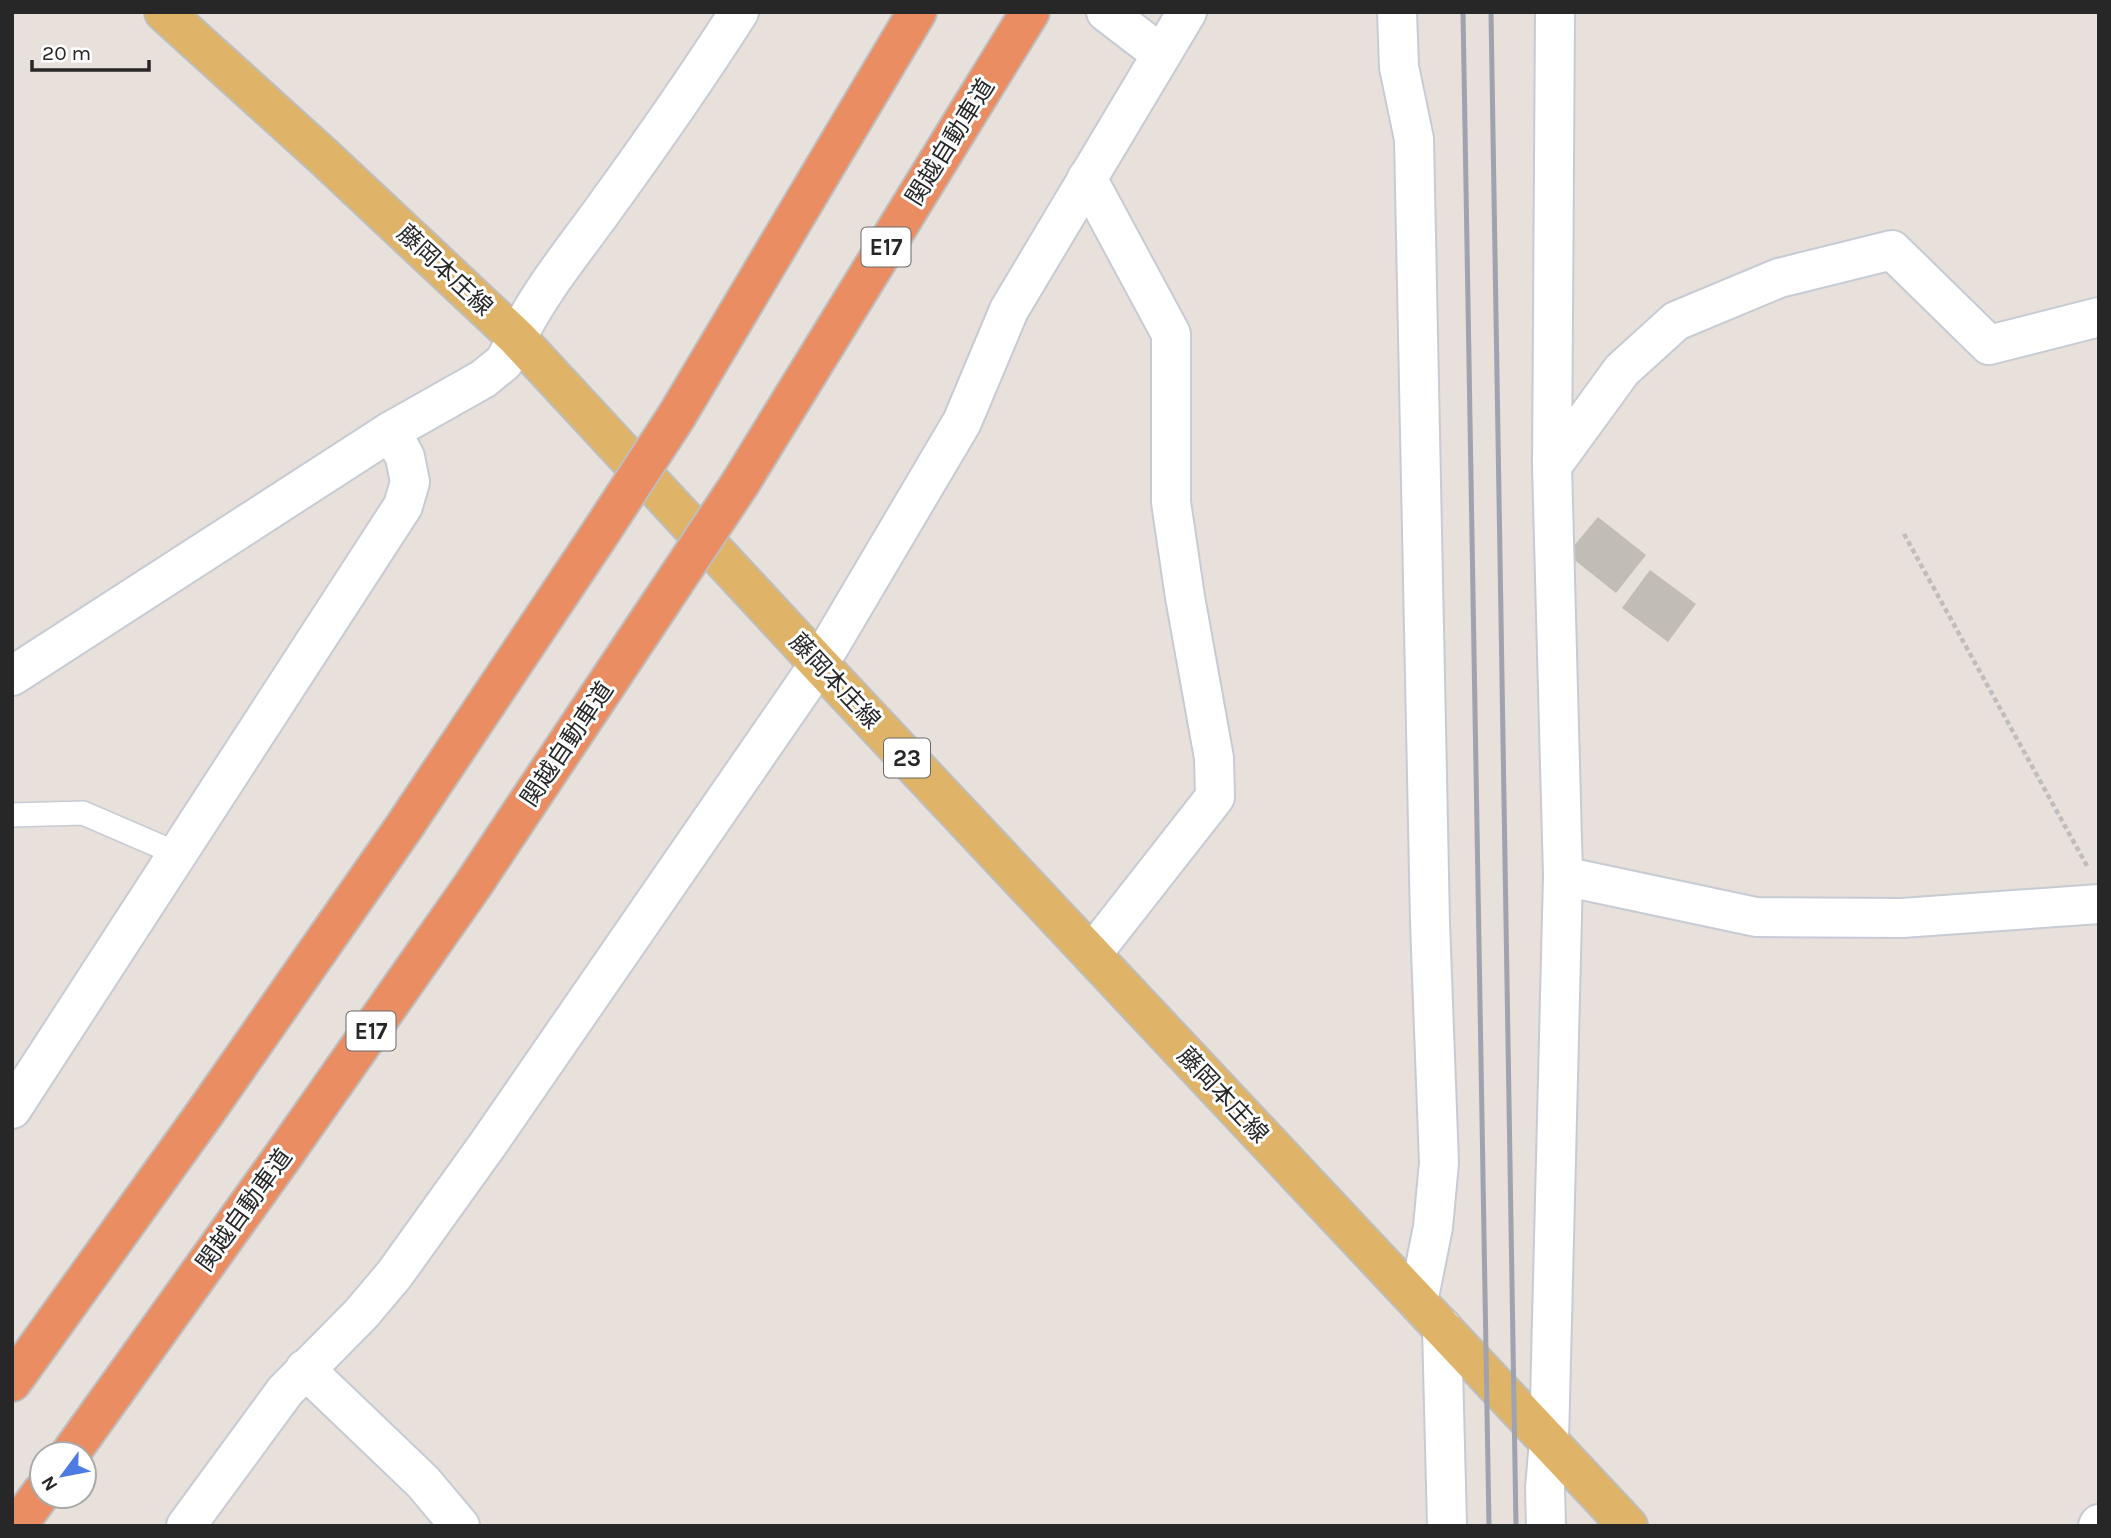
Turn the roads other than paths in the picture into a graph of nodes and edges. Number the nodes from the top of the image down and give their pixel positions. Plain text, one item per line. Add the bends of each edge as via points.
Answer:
1 (164, 12) edge
2 (739, 12) edge
3 (917, 12) edge
4 (1030, 12) edge
5 (1106, 12) edge
6 (1186, 12) edge
7 (1397, 12) edge
8 (1555, 12) edge
9 (1161, 54) junction
10 (1087, 178) junction
11 (2099, 317) edge
12 (517, 338) junction
13 (391, 431) junction
14 (1552, 466) junction
15 (819, 664) junction
16 (12, 676) edge
17 (12, 815) edge
18 (178, 854) junction
19 (1563, 876) junction
20 (2095, 890) edge
21 (1092, 954) junction
22 (12, 1109) edge
23 (1430, 1314) junction
24 (305, 1369) junction
25 (12, 1382) edge
26 (80, 1440) edge
27 (1549, 1441) junction
28 (29, 1510) edge
29 (18, 1526) edge
30 (186, 1526) edge
31 (460, 1526) edge
32 (1447, 1526) edge
33 (1546, 1526) edge
34 (1628, 1526) edge

1 - 12 main road, 藤岡本庄線 / 23
2 - 12 street via 528,315
3 - 25 highway, bridge via 676,417 597,538 404,827
4 - 26 highway, 関越自動車道 / E17, bridge via 741,482 662,601 473,885
5 - 9 street
6 - 9 street
7 - 23 street via 1399,67 1414,139 1439,1163
8 - 14 street
9 - 10 street
10 - 15 street via 1009,310 962,422
10 - 21 street via 1171,334 1171,502 1214,758 1215,797
11 - 14 street via 1989,345 1892,250 1779,278 1676,321 1622,370
12 - 13 street via 504,362 483,379
12 - 15 main road, 藤岡本庄線 / 23
13 - 16 street
13 - 18 street via 405,457 411,482 403,506
14 - 19 street
15 - 21 main road, 藤岡本庄線 / 23
15 - 24 street via 394,1275
17 - 18 lane via 82,813
18 - 22 street
19 - 20 street via 1756,916 1902,918
19 - 27 street
21 - 23 main road, 藤岡本庄線 / 23
23 - 27 main road, 藤岡本庄線 / 23
23 - 32 street
24 - 30 street
24 - 31 street via 423,1482
27 - 33 street
27 - 34 main road, 藤岡本庄線 / 23
28 - 29 highway

